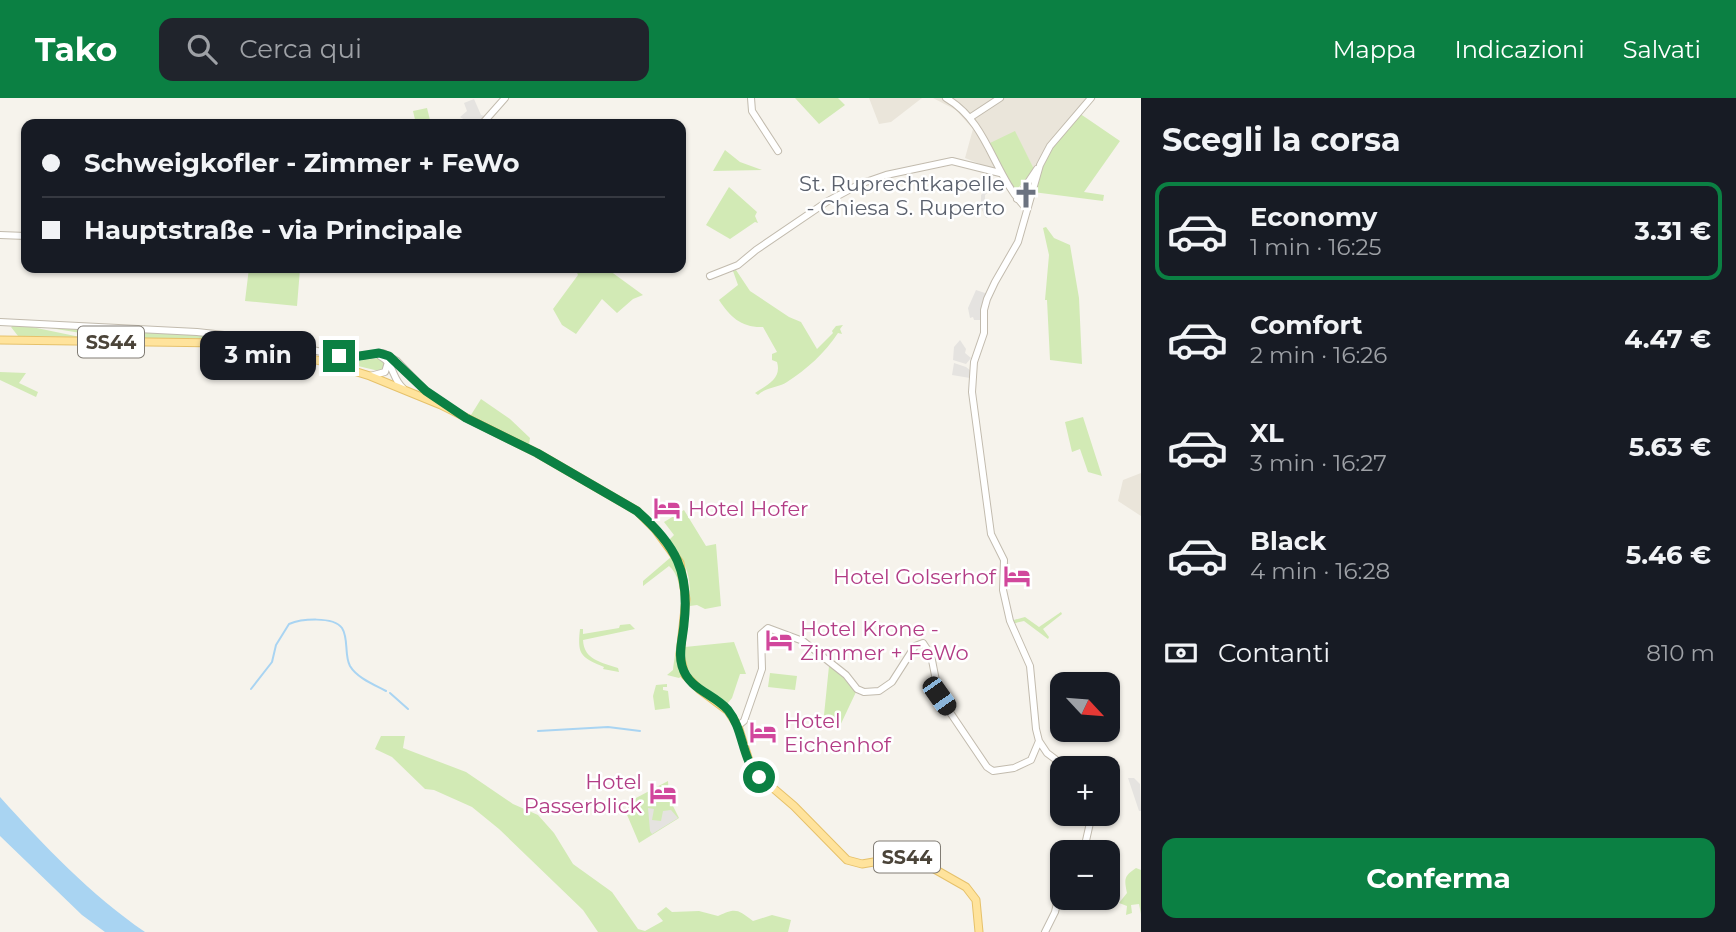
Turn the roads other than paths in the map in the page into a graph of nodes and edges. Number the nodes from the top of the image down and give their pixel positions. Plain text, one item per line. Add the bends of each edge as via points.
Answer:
1 (505, 98) edge
2 (751, 98) edge
3 (946, 98) edge
4 (1000, 98) edge
5 (1091, 98) edge
6 (971, 117) junction
7 (486, 119) edge
8 (778, 151) dead end
9 (1040, 165) junction
10 (1000, 173) junction
11 (1017, 199) junction
12 (1026, 208) junction
13 (0, 235) edge
14 (21, 236) edge
15 (710, 276) dead end
16 (0, 322) edge
17 (0, 340) edge
18 (375, 354) junction
19 (387, 360) junction
20 (397, 361) junction
21 (370, 376) junction
22 (387, 382) junction
23 (396, 382) junction
24 (402, 388) junction
25 (466, 418) junction
26 (738, 726) junction
27 (1039, 741) junction
28 (1050, 756) edge
29 (1055, 910) edge
30 (979, 932) edge
31 (1045, 932) edge

1 - 7 street
2 - 8 street via 752,111
3 - 6 street
4 - 6 street
5 - 9 street via 1050,146
6 - 10 street
9 - 11 street
9 - 12 street
10 - 11 street
10 - 15 street via 952,162 860,184 828,201 738,265
11 - 12 street
12 - 27 street via 1018,242 984,310 972,403 990,534 1004,560 1008,613 1030,666
13 - 14 street
16 - 18 street via 197,332 339,356
17 - 21 main road, SS44 via 232,344 295,354
18 - 19 street
18 - 20 street
19 - 21 street via 385,372
19 - 23 street
20 - 23 street via 402,374
20 - 25 street via 426,391
21 - 22 main road, SS44
22 - 23 street
22 - 24 main road, SS44
23 - 24 street
24 - 25 main road, SS44
25 - 26 main road, SS44 via 637,511 655,529 677,556 684,578 680,655 685,676 724,707
26 - 27 street via 744,721 762,669 761,634 768,628 803,641 864,692 881,690 892,682 915,646 923,643 931,655 939,696 987,767 1008,769 1031,760
26 - 30 main road, SS44 via 752,770 846,860 862,864 903,856 919,860 972,893
27 - 28 street
29 - 31 street

